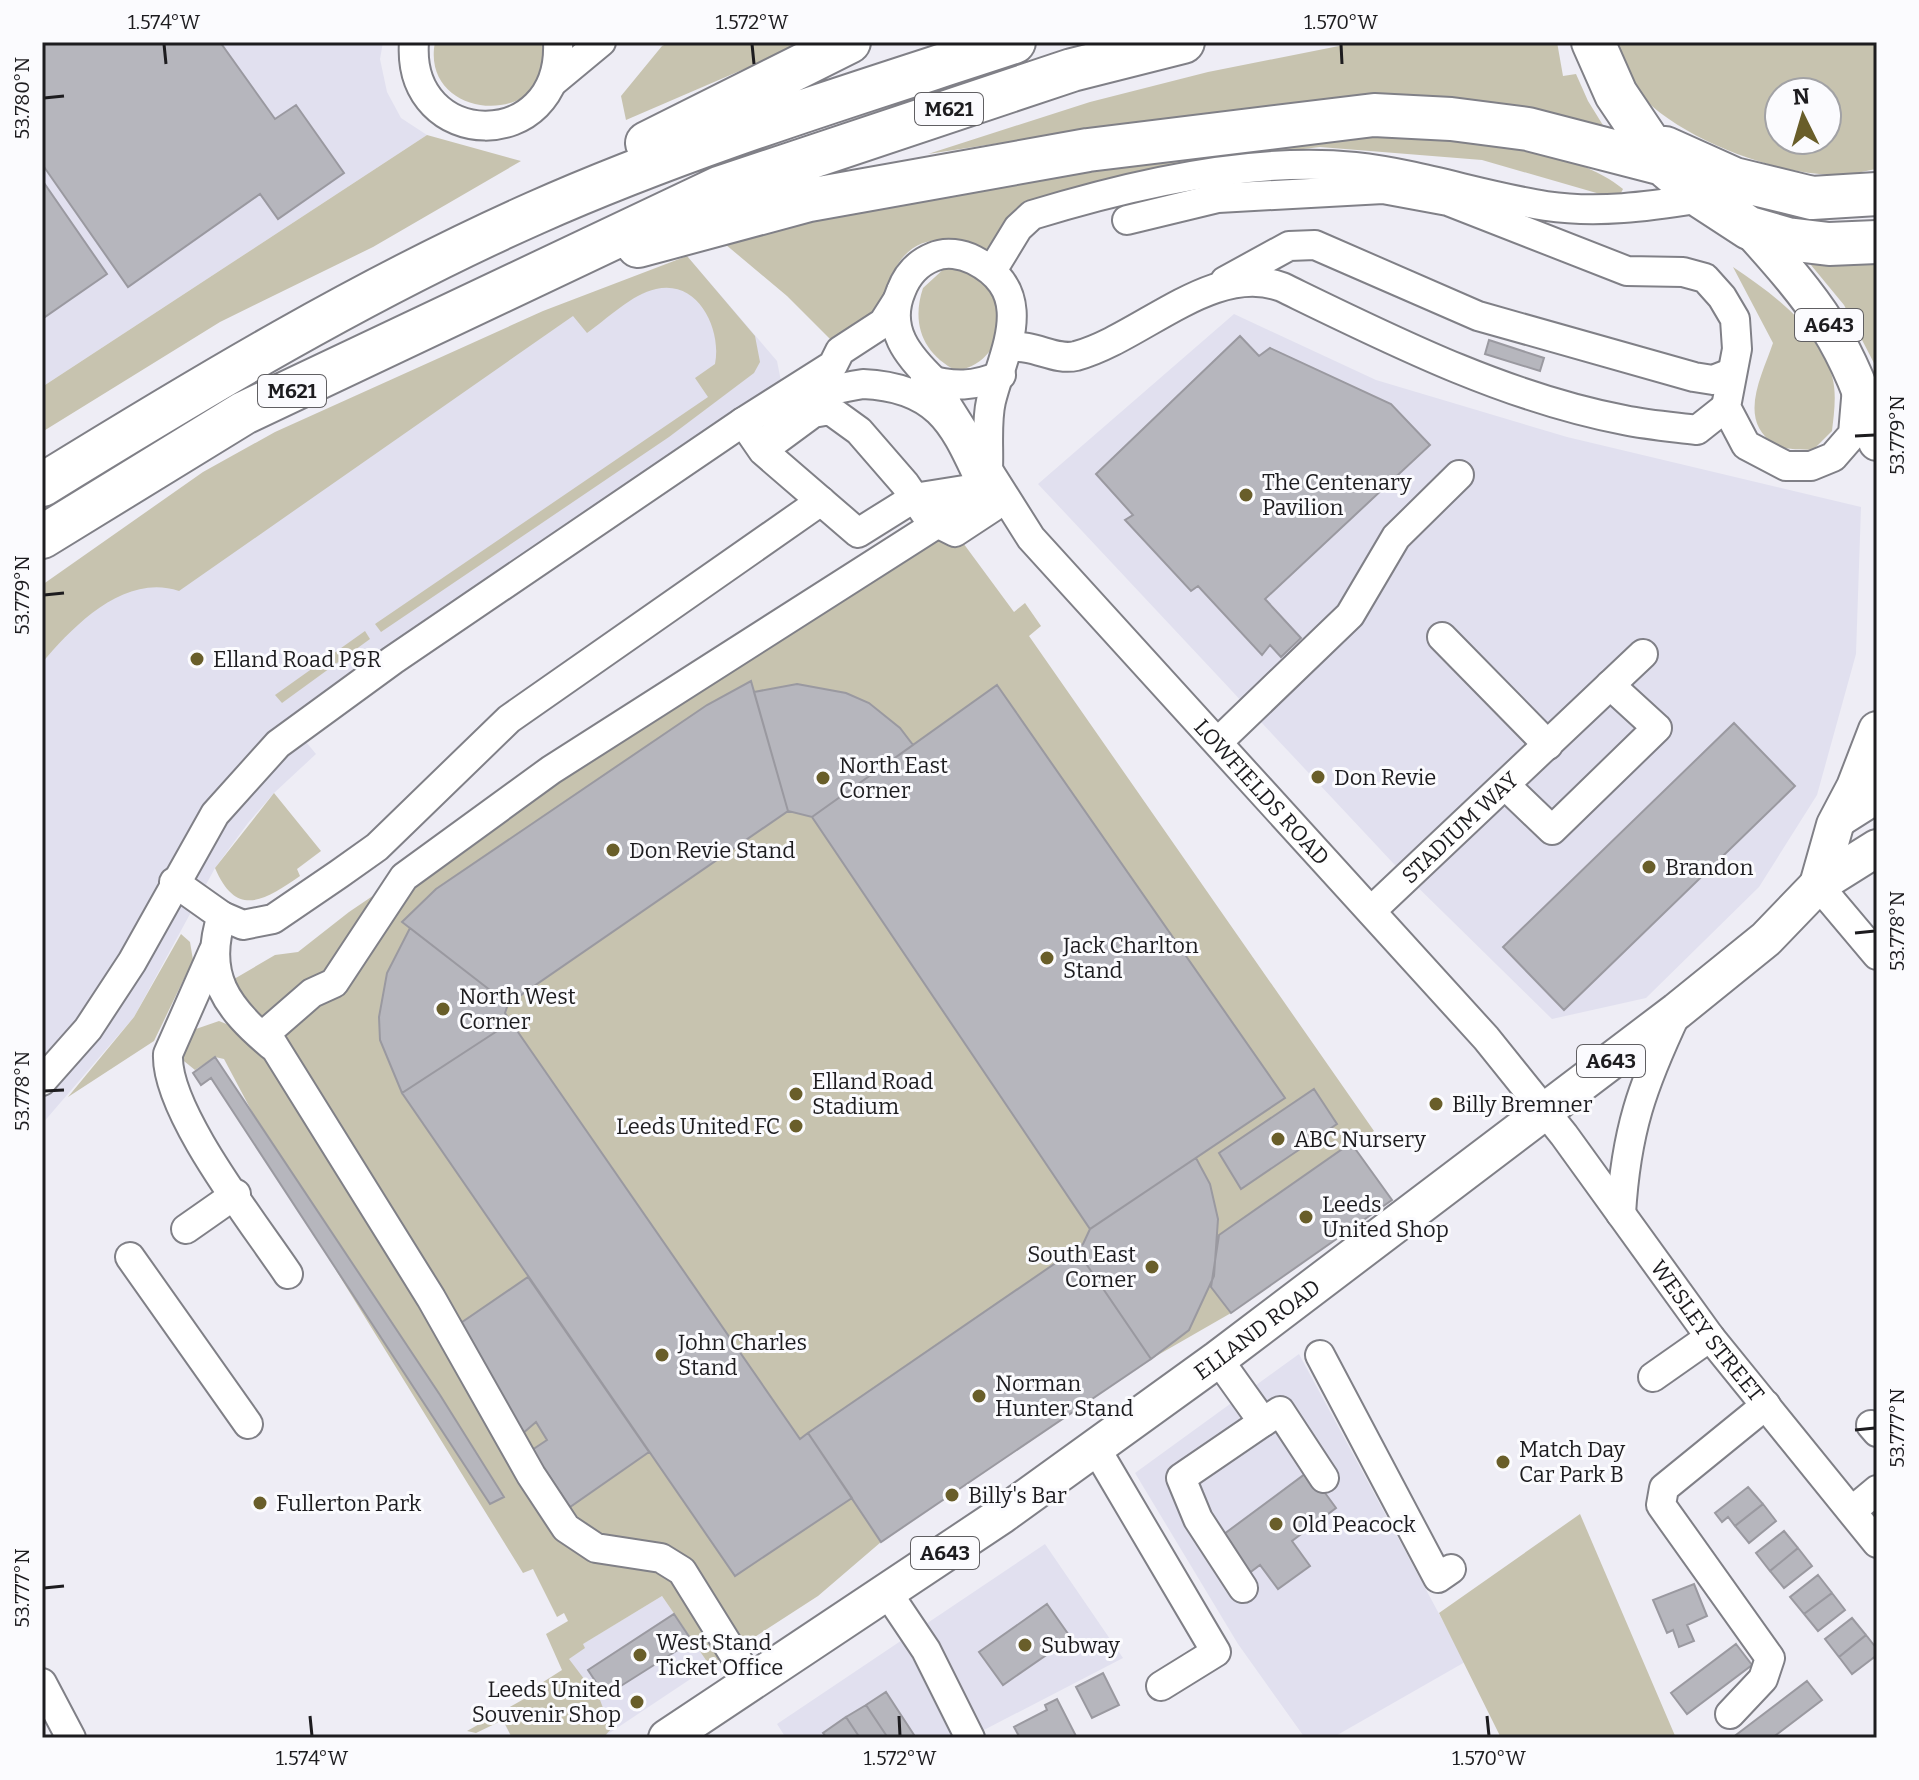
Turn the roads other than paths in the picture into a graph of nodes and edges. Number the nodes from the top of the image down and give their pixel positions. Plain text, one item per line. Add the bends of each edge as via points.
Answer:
1 (414, 42) edge
2 (558, 42) edge
3 (601, 42) edge
4 (849, 42) edge
5 (1014, 42) edge
6 (1183, 42) edge
7 (1593, 42) edge
8 (554, 81) junction
9 (673, 142) junction
10 (1654, 152) junction
11 (1877, 194) edge
12 (1703, 198) junction
13 (723, 206) junction
14 (1607, 211) junction
15 (1127, 220) dead end
16 (1749, 228) junction
17 (1877, 242) edge
18 (1588, 254) junction
19 (993, 269) junction
20 (1217, 286) junction
21 (897, 301) junction
22 (1005, 361) junction
23 (833, 365) junction
24 (1731, 373) junction
25 (1867, 388) edge
26 (946, 390) junction
27 (1726, 407) junction
28 (743, 422) junction
29 (1877, 442) edge
30 (1459, 475) dead end
31 (988, 484) junction
32 (42, 485) edge
33 (914, 498) junction
34 (821, 501) junction
35 (938, 524) junction
36 (42, 537) edge
37 (1442, 637) dead end
38 (1643, 654) dead end
39 (1610, 685) junction
40 (1877, 730) edge
41 (1219, 741) junction
42 (1548, 745) junction
43 (1506, 786) junction
44 (1877, 799) edge
45 (1835, 825) junction
46 (1877, 848) edge
47 (174, 882) junction
48 (1818, 885) junction
49 (1371, 911) junction
50 (222, 916) junction
51 (213, 952) junction
52 (1877, 955) edge
53 (1677, 1011) junction
54 (271, 1045) junction
55 (42, 1081) edge
56 (1545, 1111) junction
57 (236, 1194) junction
58 (1621, 1214) junction
59 (186, 1229) dead end
60 (130, 1257) dead end
61 (288, 1274) dead end
62 (1710, 1337) junction
63 (1320, 1355) dead end
64 (1218, 1359) junction
65 (1653, 1377) dead end
66 (1766, 1405) junction
67 (1263, 1422) junction
68 (248, 1424) dead end
69 (1095, 1447) junction
70 (1324, 1478) dead end
71 (1877, 1490) edge
72 (1853, 1510) junction
73 (1877, 1543) edge
74 (1451, 1569) dead end
75 (1243, 1588) dead end
76 (887, 1592) junction
77 (751, 1682) junction
78 (42, 1683) edge
79 (1161, 1686) dead end
80 (1730, 1714) dead end
81 (71, 1738) edge
82 (667, 1738) edge
83 (970, 1738) edge

1 - 8 street via 418,81 444,114 464,124 507,124 527,115
2 - 8 street
3 - 8 street
4 - 9 highway
5 - 9 highway, M621
6 - 13 highway, M621 via 1058,75
7 - 10 highway via 1616,94
9 - 32 highway, M621 via 351,305
10 - 11 highway via 1812,198
10 - 12 highway
10 - 13 highway via 1528,129 1374,115 1088,150 809,200
12 - 14 street
12 - 16 highway
13 - 36 highway, M621 via 554,267 244,413
14 - 18 street via 1584,235
14 - 19 street via 1544,206 1355,167 1251,170 1180,179 1032,215
15 - 18 street via 1218,198 1383,189 1448,201
16 - 17 highway via 1829,244
16 - 25 main road, A643 via 1824,315
18 - 24 street via 1627,271 1683,272 1705,278 1735,319 1737,349
19 - 21 street via 965,255 941,253 920,262
19 - 22 street via 1013,327
20 - 22 street via 1141,328 1075,356 1026,347
20 - 24 street via 1289,246 1315,245 1478,316 1694,377 1713,380
20 - 27 street via 1270,283 1458,368 1623,420 1697,430
21 - 23 street via 883,323 840,351
21 - 26 street, LOWFIELDS ROAD via 894,322 899,337 913,361
22 - 26 street
22 - 31 street via 990,403
23 - 26 street via 849,372 891,370
23 - 28 street
24 - 27 street
25 - 27 street via 1853,434 1833,457 1811,466 1786,466 1746,445
25 - 29 main road, A643
26 - 31 street, LOWFIELDS ROAD via 947,405
28 - 34 street via 763,451
28 - 47 street via 278,744 215,814
30 - 41 street via 1396,537 1350,615
31 - 33 street
31 - 33 street via 949,420 933,404 903,389 863,384 825,392 798,405 777,424 775,441 813,413 839,413
31 - 35 street via 993,507 955,532
31 - 41 street, LOWFIELDS ROAD via 1031,538
33 - 34 street via 858,533
33 - 35 street
34 - 50 street via 509,719 377,847 339,874 273,919 243,925
35 - 54 street via 551,770 404,877 334,983 271,1025 266,1033
37 - 42 street
38 - 39 street, STADIUM WAY
39 - 42 street, STADIUM WAY
39 - 43 street via 1657,728 1552,830
40 - 45 main road, ELLAND ROAD / A643
41 - 49 street, LOWFIELDS ROAD
42 - 43 street, STADIUM WAY
43 - 49 street, STADIUM WAY
44 - 45 street
45 - 48 main road, ELLAND ROAD / A643
46 - 48 main road, ELLAND ROAD / A643
47 - 50 street
47 - 55 street via 132,962 88,1029
48 - 52 street
48 - 53 main road, ELLAND ROAD / A643 via 1766,939
49 - 56 street, LOWFIELDS ROAD
50 - 51 street
51 - 54 street via 222,990 238,1018
51 - 57 street via 168,1054 167,1072 181,1112
53 - 56 main road, ELLAND ROAD / A643
53 - 58 street via 1633,1116
54 - 77 street via 431,1298 566,1528 596,1548 661,1558 682,1571
56 - 58 street, WESLEY STREET
56 - 64 main road, ELLAND ROAD / A643
57 - 59 street
57 - 61 street
58 - 62 street, WESLEY STREET
60 - 68 street
62 - 65 street
62 - 66 street, WESLEY STREET
63 - 74 street via 1438,1578
64 - 67 street
64 - 69 main road, ELLAND ROAD / A643
66 - 72 street, WESLEY STREET
66 - 80 street via 1664,1488 1661,1505 1770,1658 1763,1679
67 - 70 street via 1280,1411
67 - 75 street via 1181,1478 1198,1519
69 - 76 main road, ELLAND ROAD / A643
69 - 79 street via 1216,1652
71 - 72 street
72 - 73 street, WESLEY STREET
76 - 77 main road, ELLAND ROAD / A643
76 - 83 street via 926,1650
77 - 82 main road, ELLAND ROAD / A643
78 - 81 street

